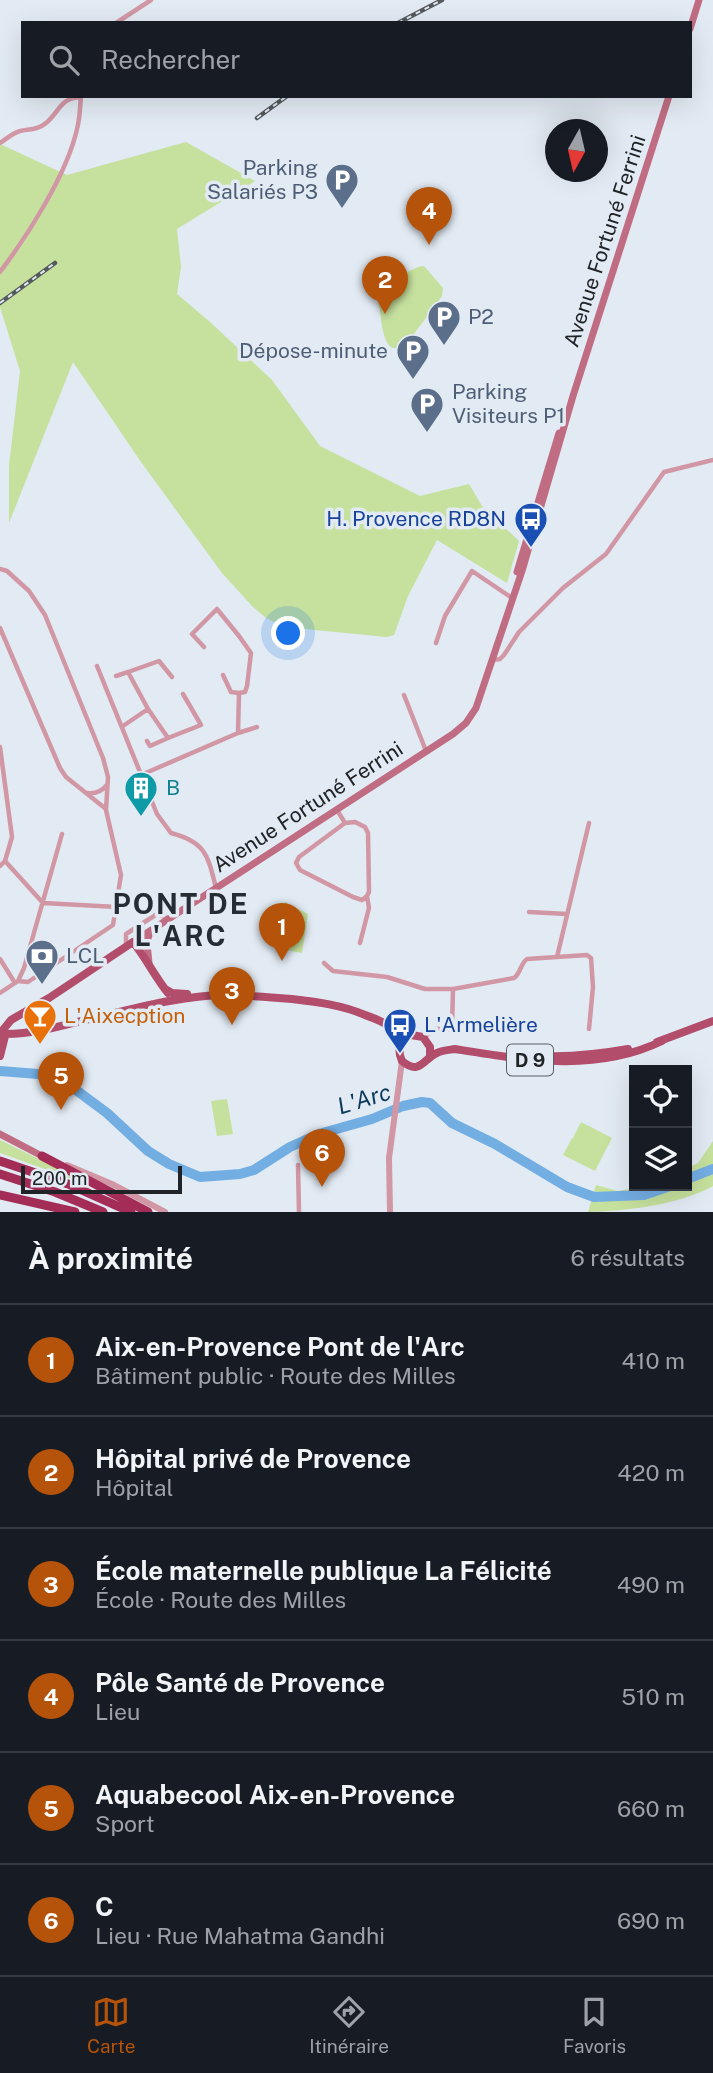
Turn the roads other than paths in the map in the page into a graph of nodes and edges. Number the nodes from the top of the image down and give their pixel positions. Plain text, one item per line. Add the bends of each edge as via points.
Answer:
1 (150, 0) edge
2 (699, 0) edge
3 (119, 21) edge
4 (692, 23) edge
5 (70, 98) edge
6 (80, 98) edge
7 (668, 98) edge
8 (0, 143) edge
9 (0, 272) edge
10 (713, 460) edge
11 (0, 569) edge
12 (512, 598) junction
13 (0, 628) edge
14 (436, 643) dead end
15 (204, 647) dead end
16 (493, 660) junction
17 (97, 666) dead end
18 (128, 672) junction
19 (223, 675) dead end
20 (116, 676) dead end
21 (172, 677) dead end
22 (183, 694) dead end
23 (239, 694) junction
24 (404, 695) dead end
25 (148, 709) junction
26 (123, 726) junction
27 (257, 727) dead end
28 (239, 733) junction
29 (168, 738) junction
30 (147, 741) dead end
31 (0, 747) edge
32 (426, 751) junction
33 (141, 775) junction
34 (108, 784) junction
35 (85, 793) junction
36 (107, 810) junction
37 (337, 810) junction
38 (345, 823) junction
39 (589, 823) dead end
40 (62, 834) dead end
41 (5, 861) junction
42 (0, 866) edge
43 (216, 888) junction
44 (367, 896) junction
45 (43, 903) junction
46 (117, 907) junction
47 (529, 912) dead end
48 (567, 914) junction
49 (167, 918) junction
50 (151, 930) junction
51 (360, 943) dead end
52 (129, 944) junction
53 (557, 957) junction
54 (0, 959) edge
55 (324, 963) dead end
56 (150, 966) junction
57 (16, 982) junction
58 (163, 986) junction
59 (453, 989) junction
60 (0, 993) edge
61 (181, 997) junction
62 (305, 998) junction
63 (151, 1005) junction
64 (713, 1021) edge
65 (452, 1029) junction
66 (589, 1029) dead end
67 (18, 1033) junction
68 (411, 1035) junction
69 (454, 1038) dead end
70 (426, 1039) junction
71 (1, 1040) edge
72 (662, 1041) junction
73 (401, 1043) junction
74 (430, 1057) junction
75 (402, 1061) junction
76 (411, 1066) junction
77 (401, 1074) junction
78 (0, 1134) edge
79 (42, 1156) junction
80 (0, 1160) edge
81 (298, 1165) dead end
82 (0, 1174) edge
83 (0, 1195) edge
84 (75, 1212) edge
85 (103, 1212) edge
86 (131, 1212) edge
87 (148, 1212) edge
88 (165, 1212) edge
89 (299, 1212) edge
90 (390, 1212) edge

1 - 3 street
2 - 4 main road
5 - 8 street via 46,123
6 - 9 street via 74,142 37,218
7 - 12 main road, Avenue Fortuné Ferrini via 553,447
10 - 16 street via 664,472 606,554 563,588 519,632 504,655
11 - 34 street via 29,591 45,615 103,758
12 - 14 street via 472,571 446,615
12 - 16 main road, Avenue Fortuné Ferrini
13 - 35 street via 60,768
15 - 23 street via 191,634 217,609 251,653 247,687
16 - 32 main road, Avenue Fortuné Ferrini via 470,717
17 - 26 street
18 - 20 street
18 - 21 street via 159,661
18 - 25 street
19 - 23 street via 231,692
22 - 29 street via 201,725
23 - 28 street
24 - 32 street
25 - 26 street
25 - 29 street
26 - 33 street
27 - 28 street
28 - 33 street
29 - 30 street via 150,746
31 - 41 street via 12,837
32 - 37 main road, Avenue Fortuné Ferrini
33 - 43 street via 171,834 200,847 208,859
34 - 35 street
34 - 36 street
35 - 36 street
36 - 46 street via 121,875
37 - 38 street
37 - 43 main road, Avenue Fortuné Ferrini
38 - 44 street via 355,822 368,833
38 - 44 street via 296,863 300,870 354,897 362,900
39 - 48 street
40 - 45 street
41 - 42 street
41 - 45 street
43 - 49 main road, Avenue Fortuné Ferrini
44 - 51 street via 369,908
45 - 46 street
45 - 57 street
46 - 57 street via 113,925 28,982
47 - 48 street
48 - 53 street
49 - 50 main road, Avenue Fortuné Ferrini
49 - 52 street via 157,914 148,918 126,934
50 - 52 main road, Avenue Fortuné Ferrini
50 - 56 main road
52 - 56 main road
52 - 71 main road, Avenue Fortuné Ferrini via 22,1015
53 - 59 street via 527,959 514,978
53 - 66 street via 591,958
54 - 57 street
55 - 59 street via 333,971 387,977 425,989
56 - 58 main road
57 - 60 street
58 - 61 main road via 170,995
58 - 63 main road
59 - 65 street
61 - 62 main road via 253,992
61 - 63 main road
62 - 68 main road via 340,1000 384,1017
62 - 73 main road via 382,1021
63 - 67 main road
64 - 72 main road, D 9
65 - 69 street
65 - 70 street via 436,1029
67 - 71 main road
67 - 71 main road
68 - 70 main road
68 - 73 main road
70 - 72 main road, D 9 via 439,1046 552,1056 605,1053
70 - 74 main road
72 - 74 main road, D 9 via 638,1052 580,1061 541,1061 455,1049
73 - 75 main road
74 - 76 main road via 422,1065
75 - 76 main road
75 - 77 street
76 - 77 street
77 - 90 street via 390,1144
78 - 79 main road
79 - 87 highway
79 - 88 street via 112,1184
80 - 86 highway
81 - 89 street
82 - 85 highway
83 - 84 highway

